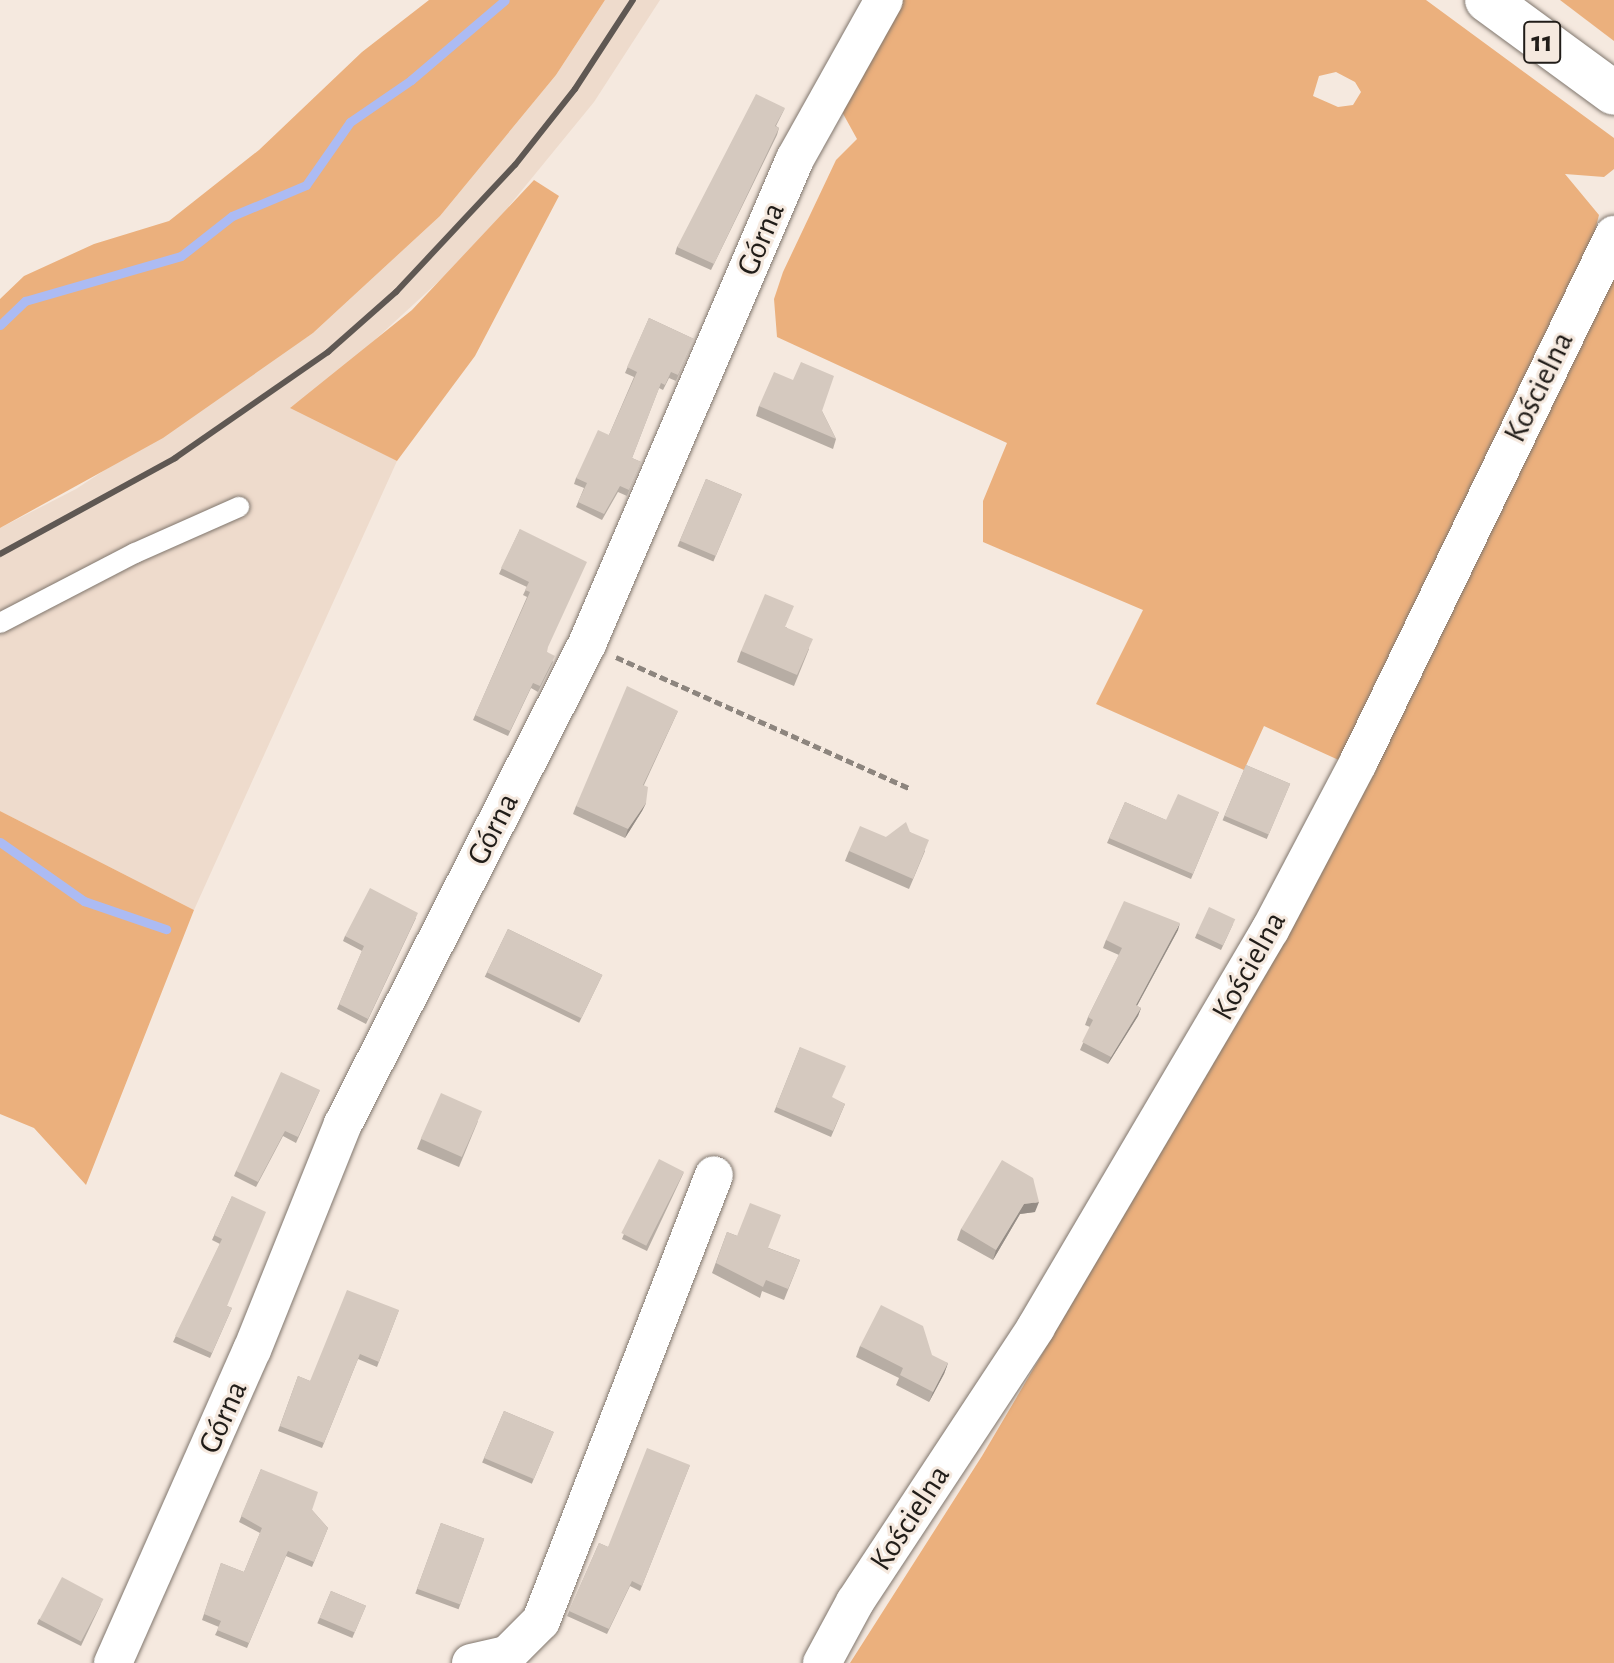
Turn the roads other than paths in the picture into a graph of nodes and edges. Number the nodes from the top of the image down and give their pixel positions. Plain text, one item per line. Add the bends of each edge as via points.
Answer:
1 (884, 0) edge
2 (1487, 0) edge
3 (1606, 88) edge
4 (1614, 235) edge
5 (239, 507) dead end
6 (0, 623) edge
7 (714, 1175) dead end
8 (113, 1663) edge
9 (471, 1663) edge
10 (822, 1663) edge

1 - 8 street, Górna via 795,159 587,644 343,1124 252,1350
2 - 3 main road, 11
4 - 10 street, Kościelna via 1358,763 1270,930 1036,1327 855,1602
5 - 6 lane via 135,553
7 - 9 street via 541,1621 507,1655

